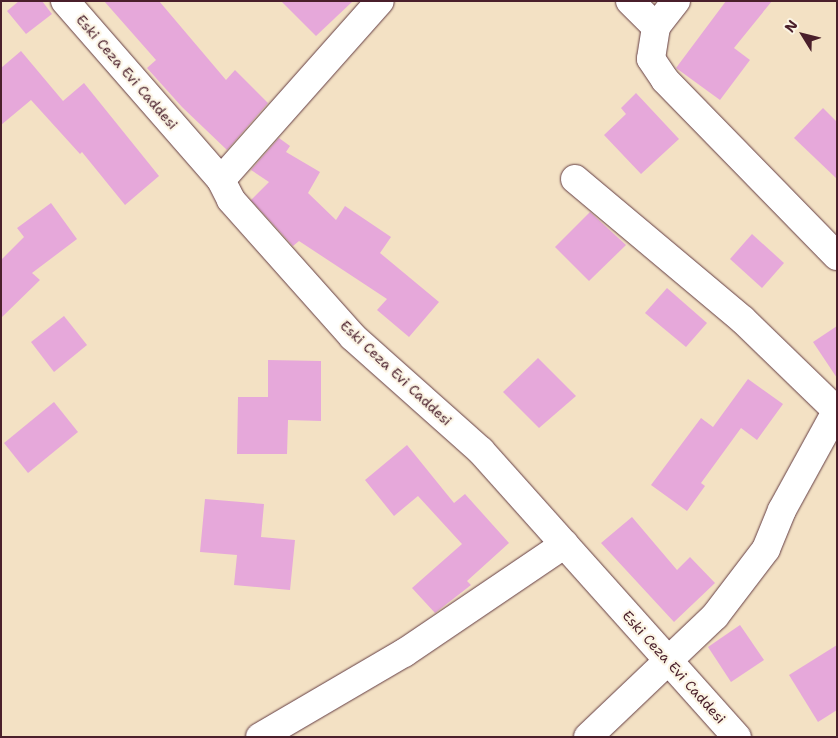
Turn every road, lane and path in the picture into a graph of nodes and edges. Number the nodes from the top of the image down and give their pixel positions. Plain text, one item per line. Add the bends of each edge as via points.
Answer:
1 (65, 1) edge
2 (380, 1) edge
3 (630, 1) edge
4 (676, 1) edge
5 (656, 27) junction
6 (575, 179) dead end
7 (220, 180) junction
8 (837, 256) edge
9 (836, 410) edge
10 (566, 544) junction
11 (666, 659) junction
12 (260, 737) edge
13 (588, 737) edge
14 (737, 737) edge

1 - 7 street, Eski Ceza Evi Caddesi
2 - 7 street
3 - 5 street
4 - 5 street
5 - 8 street via 651,59 665,80
6 - 9 street via 743,320
7 - 10 street, Eski Ceza Evi Caddesi via 231,200 353,337 481,451
9 - 11 street via 782,510 766,549 715,616
10 - 11 street, Eski Ceza Evi Caddesi
10 - 12 street via 404,654
11 - 13 street
11 - 14 street, Eski Ceza Evi Caddesi

